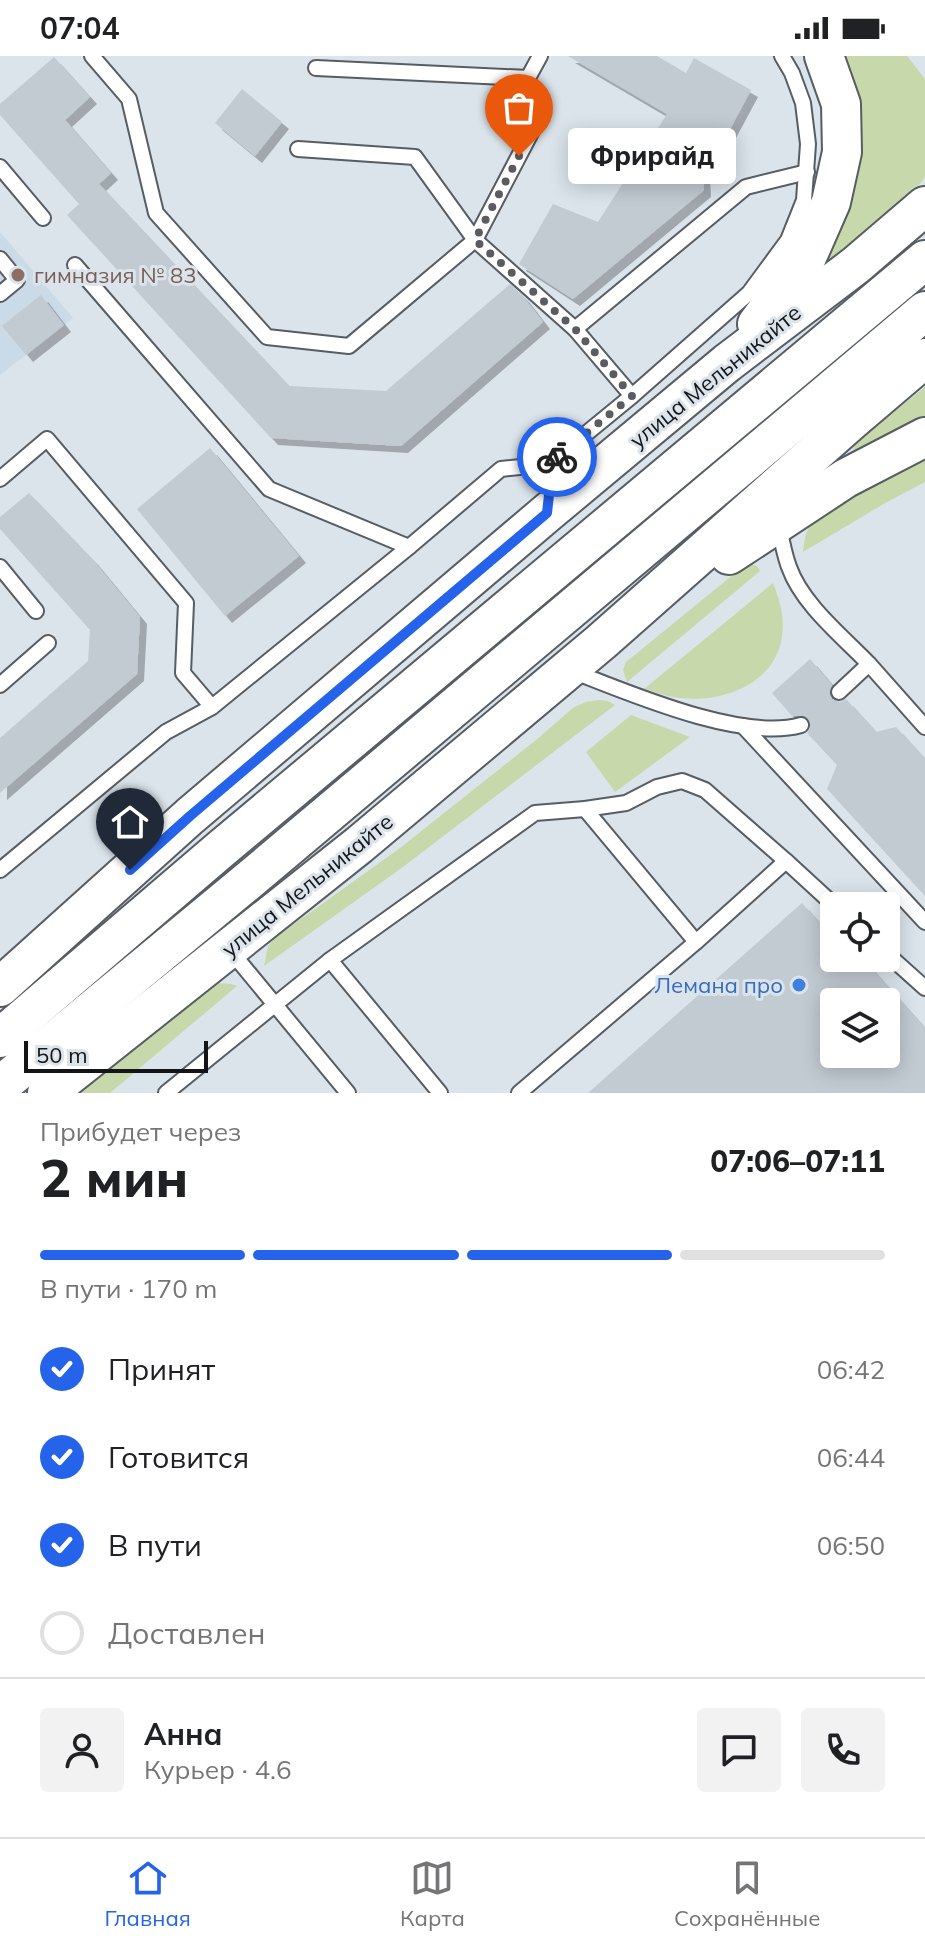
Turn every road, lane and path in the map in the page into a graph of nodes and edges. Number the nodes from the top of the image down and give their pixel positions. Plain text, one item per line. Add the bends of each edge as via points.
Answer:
1 (92, 56) edge
2 (540, 56) edge
3 (782, 56) edge
4 (824, 56) edge
5 (316, 68) dead end
6 (528, 78) junction
7 (298, 149) dead end
8 (0, 167) edge
9 (807, 172) junction
10 (925, 206) edge
11 (43, 218) dead end
12 (475, 240) junction
13 (0, 259) edge
14 (925, 260) edge
15 (75, 265) dead end
16 (0, 294) edge
17 (925, 311) edge
18 (575, 329) junction
19 (925, 358) edge
20 (727, 363) junction
21 (632, 396) junction
22 (925, 437) edge
23 (549, 464) junction
24 (0, 479) edge
25 (547, 513) junction
26 (777, 522) junction
27 (409, 547) junction
28 (0, 567) edge
29 (36, 611) dead end
30 (601, 642) junction
31 (48, 643) dead end
32 (869, 664) junction
33 (568, 669) junction
34 (0, 685) edge
35 (839, 692) dead end
36 (212, 707) junction
37 (801, 725) dead end
38 (743, 726) junction
39 (925, 727) edge
40 (585, 809) junction
41 (786, 861) junction
42 (0, 870) edge
43 (820, 892) edge
44 (925, 922) edge
45 (696, 942) junction
46 (229, 949) junction
47 (330, 960) junction
48 (900, 966) edge
49 (0, 987) edge
50 (925, 988) edge
51 (275, 1003) junction
52 (0, 1038) edge
53 (0, 1086) edge
54 (47, 1093) edge
55 (166, 1093) edge
56 (348, 1093) edge
57 (440, 1093) edge
58 (519, 1093) edge

1 - 12 lane via 129,99 156,213 267,337 349,346
2 - 6 lane
3 - 9 lane via 803,103
4 - 20 main road via 841,104 842,152 831,202 807,257
5 - 6 lane
6 - 12 lane via 533,129
7 - 12 lane via 415,157
8 - 11 lane
9 - 18 lane via 746,187
9 - 21 lane via 804,200 788,240 749,293
10 - 20 main road, улица Мельникайте
12 - 18 lane
13 - 16 lane via 17,280
14 - 52 main road
15 - 27 lane via 269,489
17 - 53 main road, улица Мельникайте
18 - 21 lane
19 - 30 main road, улица Мельникайте
20 - 25 main road, улица Мельникайте
21 - 23 lane
22 - 26 main road
23 - 25 lane
23 - 27 lane via 501,469
24 - 36 lane via 47,439 186,603 183,673
25 - 49 main road, улица Мельникайте via 190,816
26 - 30 main road
26 - 32 lane via 799,588
27 - 36 lane
28 - 29 lane
30 - 33 main road, улица Мельникайте
31 - 34 lane
32 - 35 lane
32 - 39 lane
33 - 38 lane via 697,716
33 - 46 main road, улица Мельникайте
36 - 42 lane via 166,732
37 - 38 lane via 787,730
38 - 44 lane
40 - 41 lane via 626,803 682,781 705,790
40 - 45 lane
40 - 47 lane via 535,813
41 - 43 lane
41 - 45 lane
45 - 58 lane
46 - 51 lane
46 - 54 main road, улица Мельникайте
47 - 51 lane
47 - 57 lane
48 - 50 lane
51 - 55 lane
51 - 56 lane

